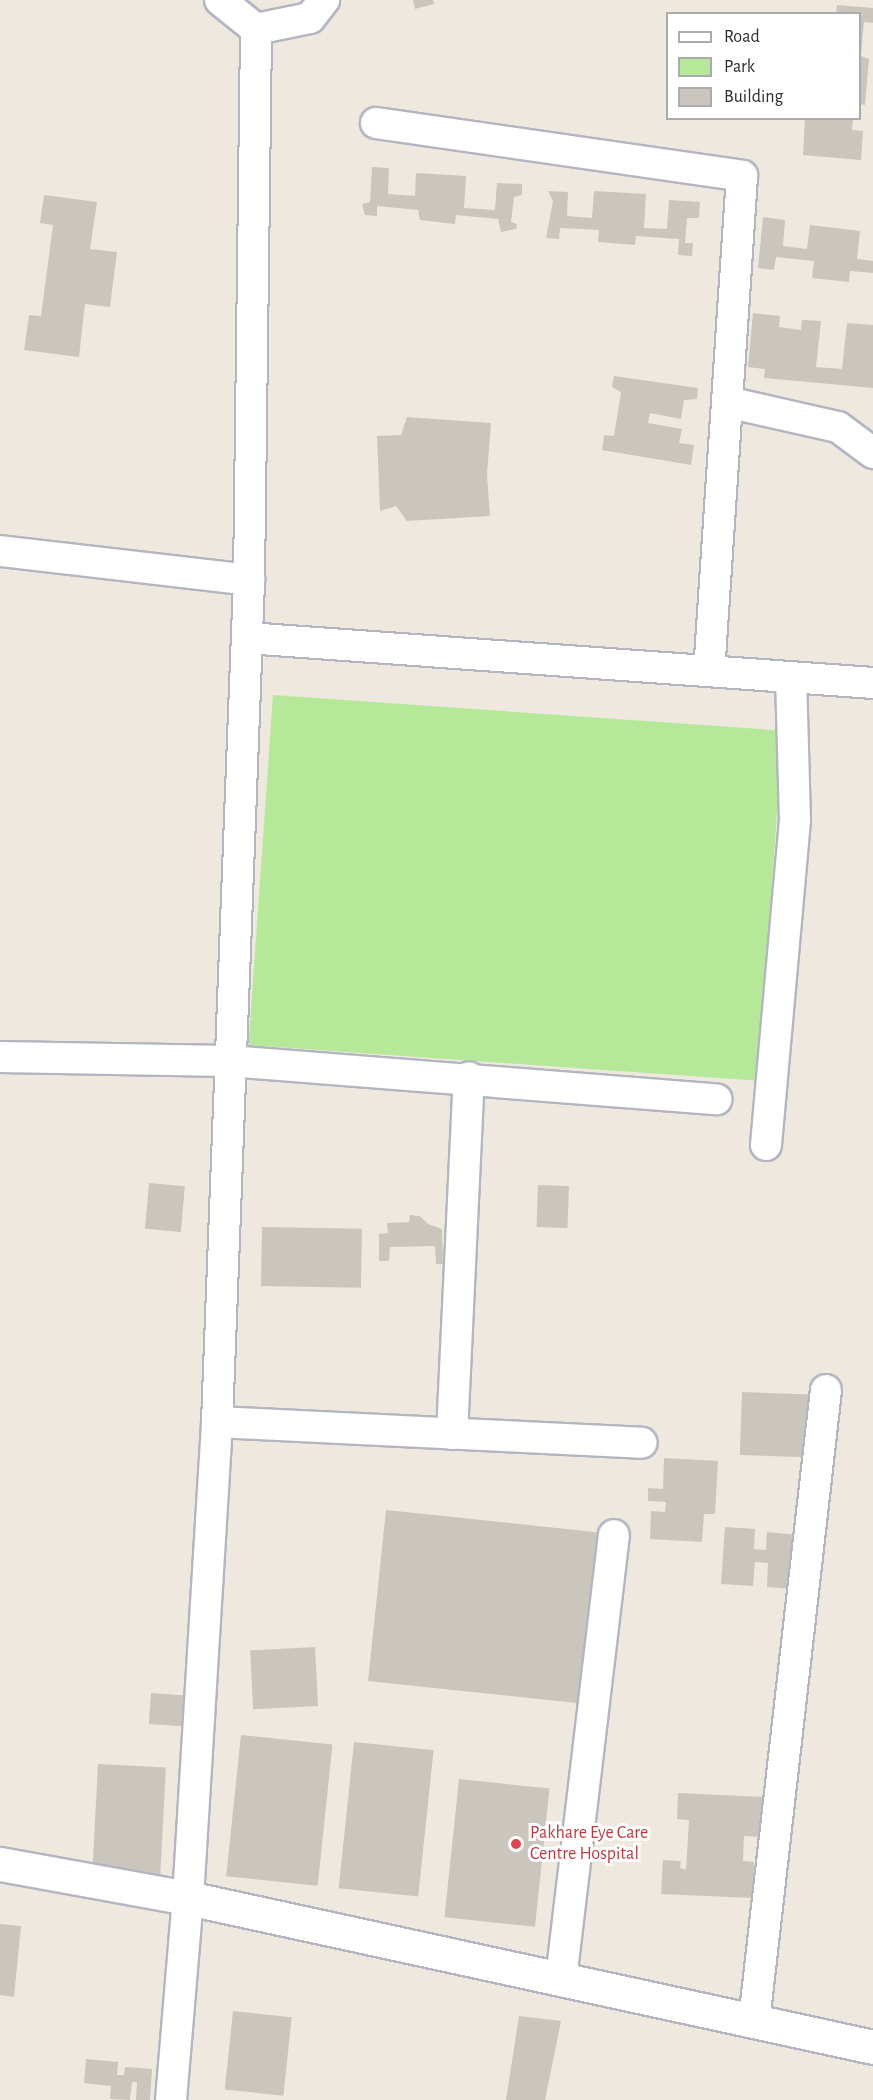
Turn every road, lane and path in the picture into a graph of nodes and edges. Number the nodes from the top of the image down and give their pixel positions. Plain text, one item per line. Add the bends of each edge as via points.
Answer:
1 (220, 0) edge
2 (324, 0) edge
3 (256, 29) junction
4 (376, 123) dead end
5 (727, 402) junction
6 (873, 453) edge
7 (0, 551) edge
8 (249, 580) junction
9 (247, 638) junction
10 (709, 670) junction
11 (791, 678) junction
12 (873, 683) edge
13 (0, 1057) edge
14 (229, 1061) junction
15 (468, 1077) junction
16 (717, 1099) dead end
17 (766, 1145) dead end
18 (826, 1390) dead end
19 (217, 1422) junction
20 (452, 1434) junction
21 (641, 1443) dead end
22 (614, 1535) dead end
23 (0, 1864) edge
24 (188, 1898) junction
25 (561, 1979) junction
26 (754, 2021) junction
27 (873, 2047) edge
28 (171, 2100) edge

1 - 3 street
2 - 3 street via 310,18
3 - 8 street
4 - 5 street via 742,176
5 - 6 street via 838,428
5 - 10 street
7 - 8 street
8 - 9 street
9 - 10 street
9 - 14 street
10 - 11 street
11 - 12 street
11 - 17 street via 795,820
13 - 14 street
14 - 15 street
14 - 19 street
15 - 16 street
15 - 20 street
18 - 26 street
19 - 20 street
19 - 24 street
20 - 21 street
22 - 25 street
23 - 24 street
24 - 25 street
24 - 28 street
25 - 26 street
26 - 27 street

